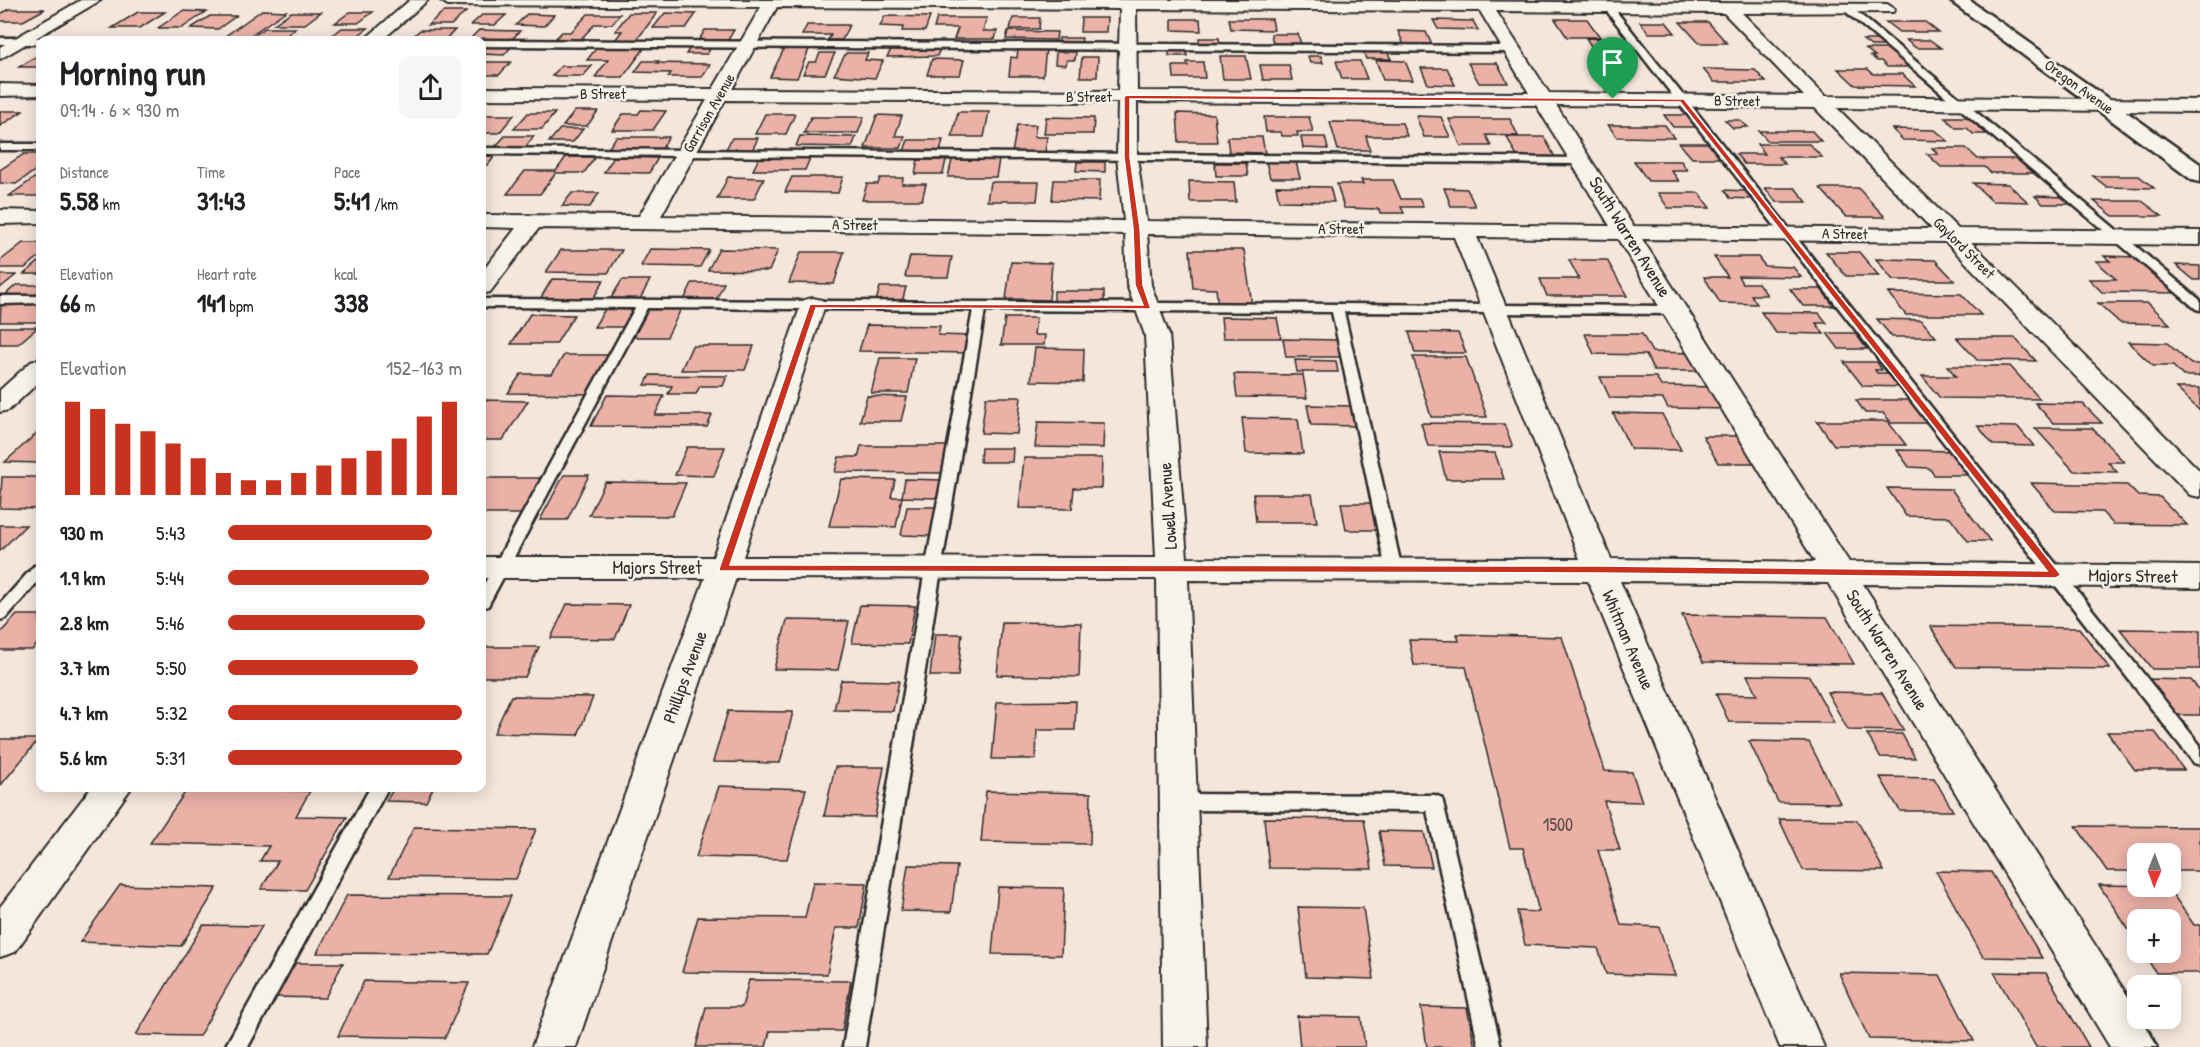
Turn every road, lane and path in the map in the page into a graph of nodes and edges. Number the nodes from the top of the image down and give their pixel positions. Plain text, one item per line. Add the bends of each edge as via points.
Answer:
1 (93, 0) edge
2 (420, 0) edge
3 (448, 0) edge
4 (1958, 0) edge
5 (772, 2) junction
6 (1128, 4) junction
7 (1485, 7) junction
8 (1609, 8) junction
9 (1728, 8) junction
10 (1848, 9) junction
11 (1887, 9) dead end
12 (377, 36) edge
13 (0, 41) edge
14 (21, 41) junction
15 (36, 41) edge
16 (486, 43) edge
17 (748, 45) junction
18 (1128, 46) junction
19 (1510, 49) junction
20 (0, 54) edge
21 (0, 90) edge
22 (36, 90) edge
23 (486, 93) edge
24 (719, 94) junction
25 (1127, 97) junction
26 (1544, 99) junction
27 (1682, 100) junction
28 (1820, 102) junction
29 (1960, 103) junction
30 (2103, 104) junction
31 (2200, 106) edge
32 (0, 147) edge
33 (36, 147) edge
34 (486, 152) edge
35 (686, 153) junction
36 (1127, 157) junction
37 (1582, 161) junction
38 (2200, 174) edge
39 (0, 217) edge
40 (36, 217) edge
41 (486, 221) edge
42 (532, 222) junction
43 (646, 223) junction
44 (1136, 228) junction
45 (1462, 229) junction
46 (1625, 232) junction
47 (1788, 234) junction
48 (1952, 235) junction
49 (2118, 237) junction
50 (2200, 238) edge
51 (486, 282) edge
52 (0, 300) edge
53 (36, 300) edge
54 (486, 303) edge
55 (643, 304) junction
56 (813, 305) junction
57 (980, 306) junction
58 (2200, 306) edge
59 (1148, 307) junction
60 (1337, 308) junction
61 (1494, 309) junction
62 (1676, 310) junction
63 (36, 371) edge
64 (0, 404) edge
65 (2200, 488) edge
66 (491, 567) edge
67 (724, 569) junction
68 (933, 570) junction
69 (1173, 570) junction
70 (1394, 570) junction
71 (1599, 570) junction
72 (1838, 571) junction
73 (36, 574) edge
74 (2056, 575) junction
75 (2200, 577) edge
76 (486, 586) edge
77 (0, 614) edge
78 (2200, 759) edge
79 (109, 792) edge
80 (377, 792) edge
81 (1178, 802) junction
82 (0, 939) edge
83 (236, 1047) edge
84 (554, 1047) edge
85 (854, 1047) edge
86 (1185, 1047) edge
87 (1490, 1047) edge
88 (1802, 1047) edge
89 (2135, 1047) edge

1 - 14 street
2 - 12 street
3 - 5 street
4 - 30 street, Oregon Avenue
5 - 6 street
5 - 17 street, Garrison Avenue
6 - 7 street
6 - 18 street, Lowell Avenue
7 - 8 street
7 - 19 street, South Warren Avenue
8 - 9 street
8 - 27 lane
9 - 10 street
9 - 28 street, Gaylord Street
10 - 11 street
10 - 29 lane
13 - 14 lane
14 - 15 lane
14 - 20 street
16 - 17 lane
17 - 18 lane
17 - 24 street, Garrison Avenue
18 - 19 lane
18 - 25 street, Lowell Avenue
19 - 26 street, South Warren Avenue
21 - 22 street
23 - 24 street, B Street
24 - 25 street, B Street
24 - 35 street, Garrison Avenue
25 - 26 street, B Street
25 - 36 street, Lowell Avenue
26 - 27 street, B Street
26 - 37 street, South Warren Avenue
27 - 28 street, B Street
27 - 47 lane
28 - 29 street, B Street
28 - 48 street, Gaylord Street
29 - 30 street, B Street
29 - 49 lane
30 - 31 street, B Street
30 - 38 street, Oregon Avenue
32 - 33 lane
34 - 35 lane
35 - 36 lane
35 - 43 street, Garrison Avenue
36 - 37 lane
36 - 44 street, Lowell Avenue
37 - 46 street, South Warren Avenue
39 - 40 street
41 - 42 street, A Street
42 - 43 street, A Street
42 - 51 street
43 - 44 street, A Street
44 - 45 street, A Street
44 - 59 street, Lowell Avenue via 1139,285
45 - 46 street, A Street
45 - 61 street, Whitman Avenue
46 - 47 street, A Street
46 - 62 street, South Warren Avenue
47 - 48 street, A Street
47 - 74 lane
48 - 49 street, A Street
48 - 65 street, Gaylord Street
49 - 50 street, A Street
49 - 58 lane
52 - 53 lane
54 - 55 lane
55 - 56 lane
55 - 66 lane
56 - 57 lane
56 - 67 street, Phillips Avenue
57 - 59 lane
57 - 68 lane
59 - 60 lane
59 - 69 street, Lowell Avenue via 1157,335
60 - 61 lane
60 - 70 lane
61 - 62 lane
61 - 71 street, Whitman Avenue
62 - 72 street, South Warren Avenue
63 - 64 street
66 - 67 street, Majors Street
66 - 76 lane
67 - 68 street, Majors Street
67 - 84 street, Phillips Avenue
68 - 69 street, Majors Street
68 - 85 lane
69 - 70 street, Majors Street
69 - 81 street, Lowell Avenue
70 - 71 street, Majors Street
71 - 72 street, Majors Street
71 - 88 street, Whitman Avenue
72 - 74 street, Majors Street
72 - 89 street, South Warren Avenue
73 - 77 lane
74 - 75 street, Majors Street
74 - 78 lane
79 - 82 street
80 - 83 lane
81 - 86 street, Lowell Avenue
81 - 87 lane via 1435,803

